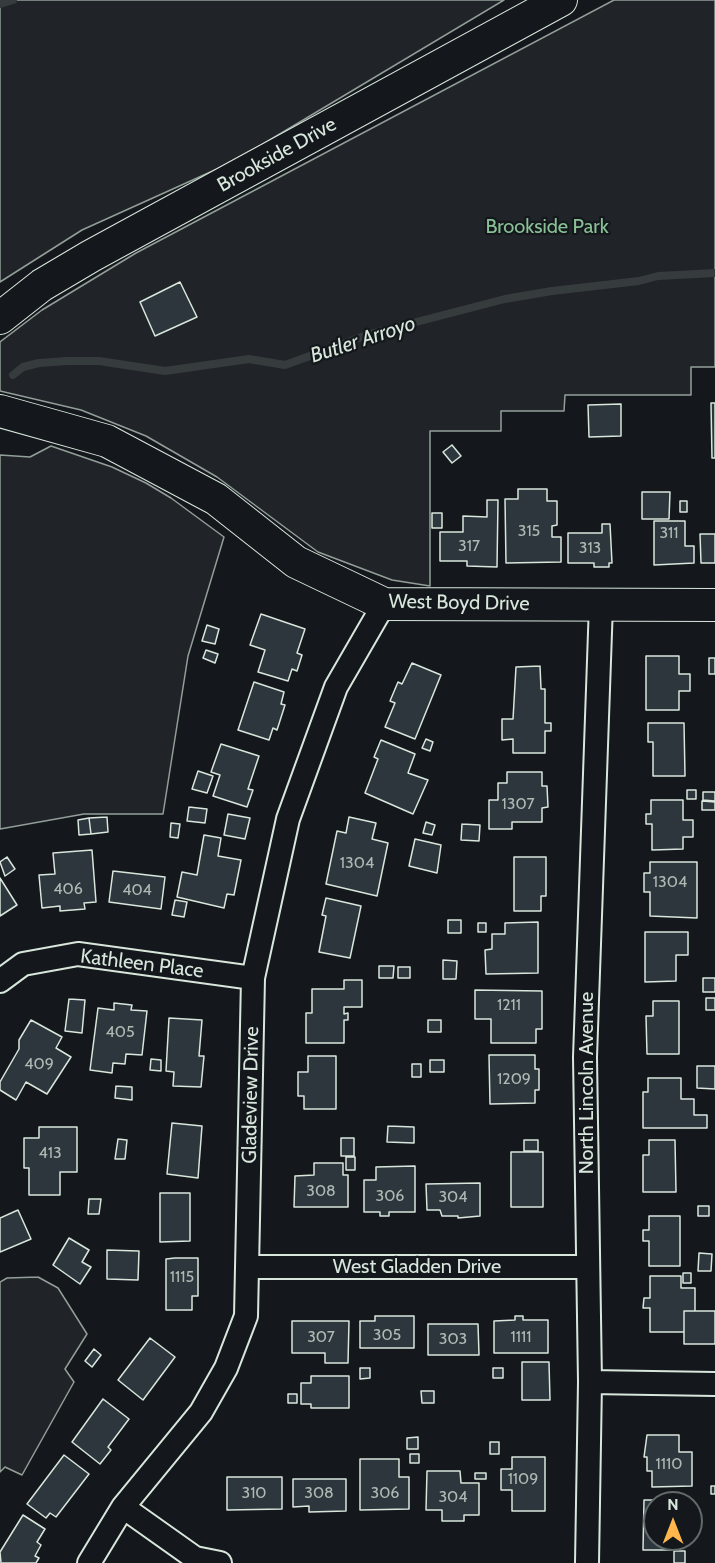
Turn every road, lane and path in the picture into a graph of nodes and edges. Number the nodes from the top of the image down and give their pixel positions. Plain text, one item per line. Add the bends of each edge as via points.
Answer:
1 (561, 0) edge
2 (0, 318) edge
3 (0, 411) edge
4 (384, 604) junction
5 (601, 604) junction
6 (715, 605) edge
7 (253, 978) junction
8 (0, 981) edge
9 (247, 1267) junction
10 (588, 1267) junction
11 (590, 1382) junction
12 (715, 1384) edge
13 (123, 1507) junction
14 (88, 1563) edge
15 (220, 1563) edge
16 (587, 1563) edge

1 - 2 street, Brookside Drive via 91,256 42,285
3 - 4 street, West Boyd Drive via 107,441 216,499 296,562
4 - 5 street, West Boyd Drive
4 - 7 street, Gladeview Drive via 336,687 288,819
5 - 6 street, West Boyd Drive
5 - 10 street, North Lincoln Avenue via 585,1057
7 - 8 street, Kathleen Place via 78,954 23,964
7 - 9 street, Gladeview Drive
9 - 10 street, West Gladden Drive
9 - 13 street, Gladeview Drive via 246,1316 226,1368 201,1412
10 - 11 street, North Lincoln Avenue
11 - 12 street
11 - 16 street, North Lincoln Avenue
13 - 14 street, Gladeview Drive
13 - 15 street via 195,1558

